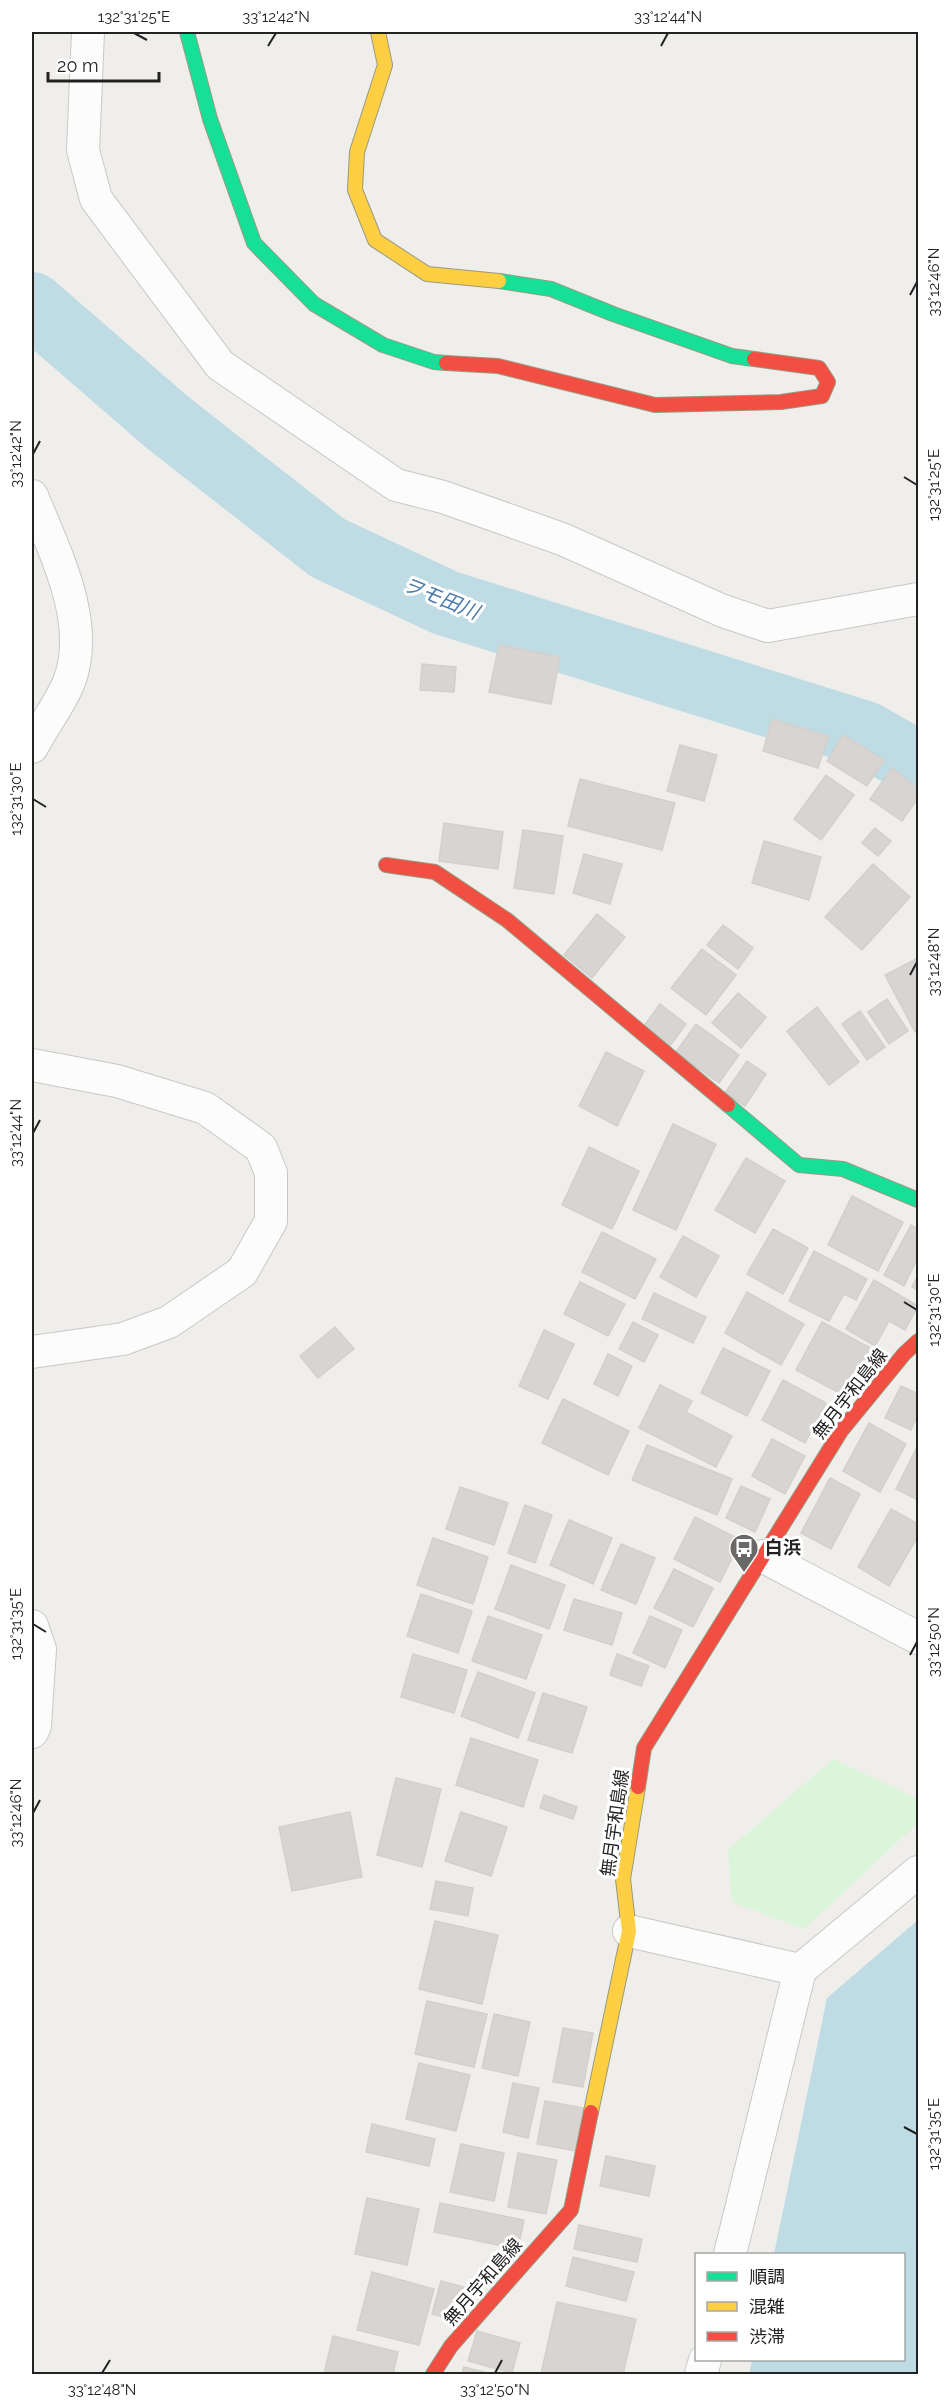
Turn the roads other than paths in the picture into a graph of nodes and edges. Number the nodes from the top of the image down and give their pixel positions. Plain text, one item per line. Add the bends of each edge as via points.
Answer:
1 (88, 32) edge
2 (187, 32) edge
3 (378, 32) edge
4 (32, 496) edge
5 (918, 599) edge
6 (32, 747) edge
7 (386, 865) dead end
8 (32, 1065) edge
9 (918, 1200) edge
10 (918, 1341) edge
11 (32, 1352) edge
12 (762, 1556) junction
13 (32, 1626) edge
14 (918, 1638) edge
15 (32, 1732) edge
16 (918, 1872) edge
17 (629, 1931) junction
18 (800, 1970) junction
19 (730, 2253) edge
20 (433, 2374) edge

1 - 5 street via 83,150 96,199 220,364 396,485 443,497 562,539 723,611 768,626
2 - 3 street via 210,119 254,243 314,304 383,345 434,362 498,366 655,405 781,402 822,396 828,382 819,368 732,356 551,289 427,274 375,240 355,190 357,152 385,65
4 - 6 street via 68,587 77,648 69,682
7 - 9 street via 435,872 507,920 800,1165 843,1169
8 - 11 street via 117,1081 205,1108 261,1148 270,1173 271,1221 242,1272 169,1322 123,1339
10 - 12 street, 無月宇和島線 via 840,1431
12 - 14 street
12 - 17 street, 無月宇和島線 via 644,1748 623,1879
13 - 15 street via 40,1649
16 - 18 street
17 - 18 street
17 - 20 street, 無月宇和島線 via 571,2210 451,2346
18 - 19 street

